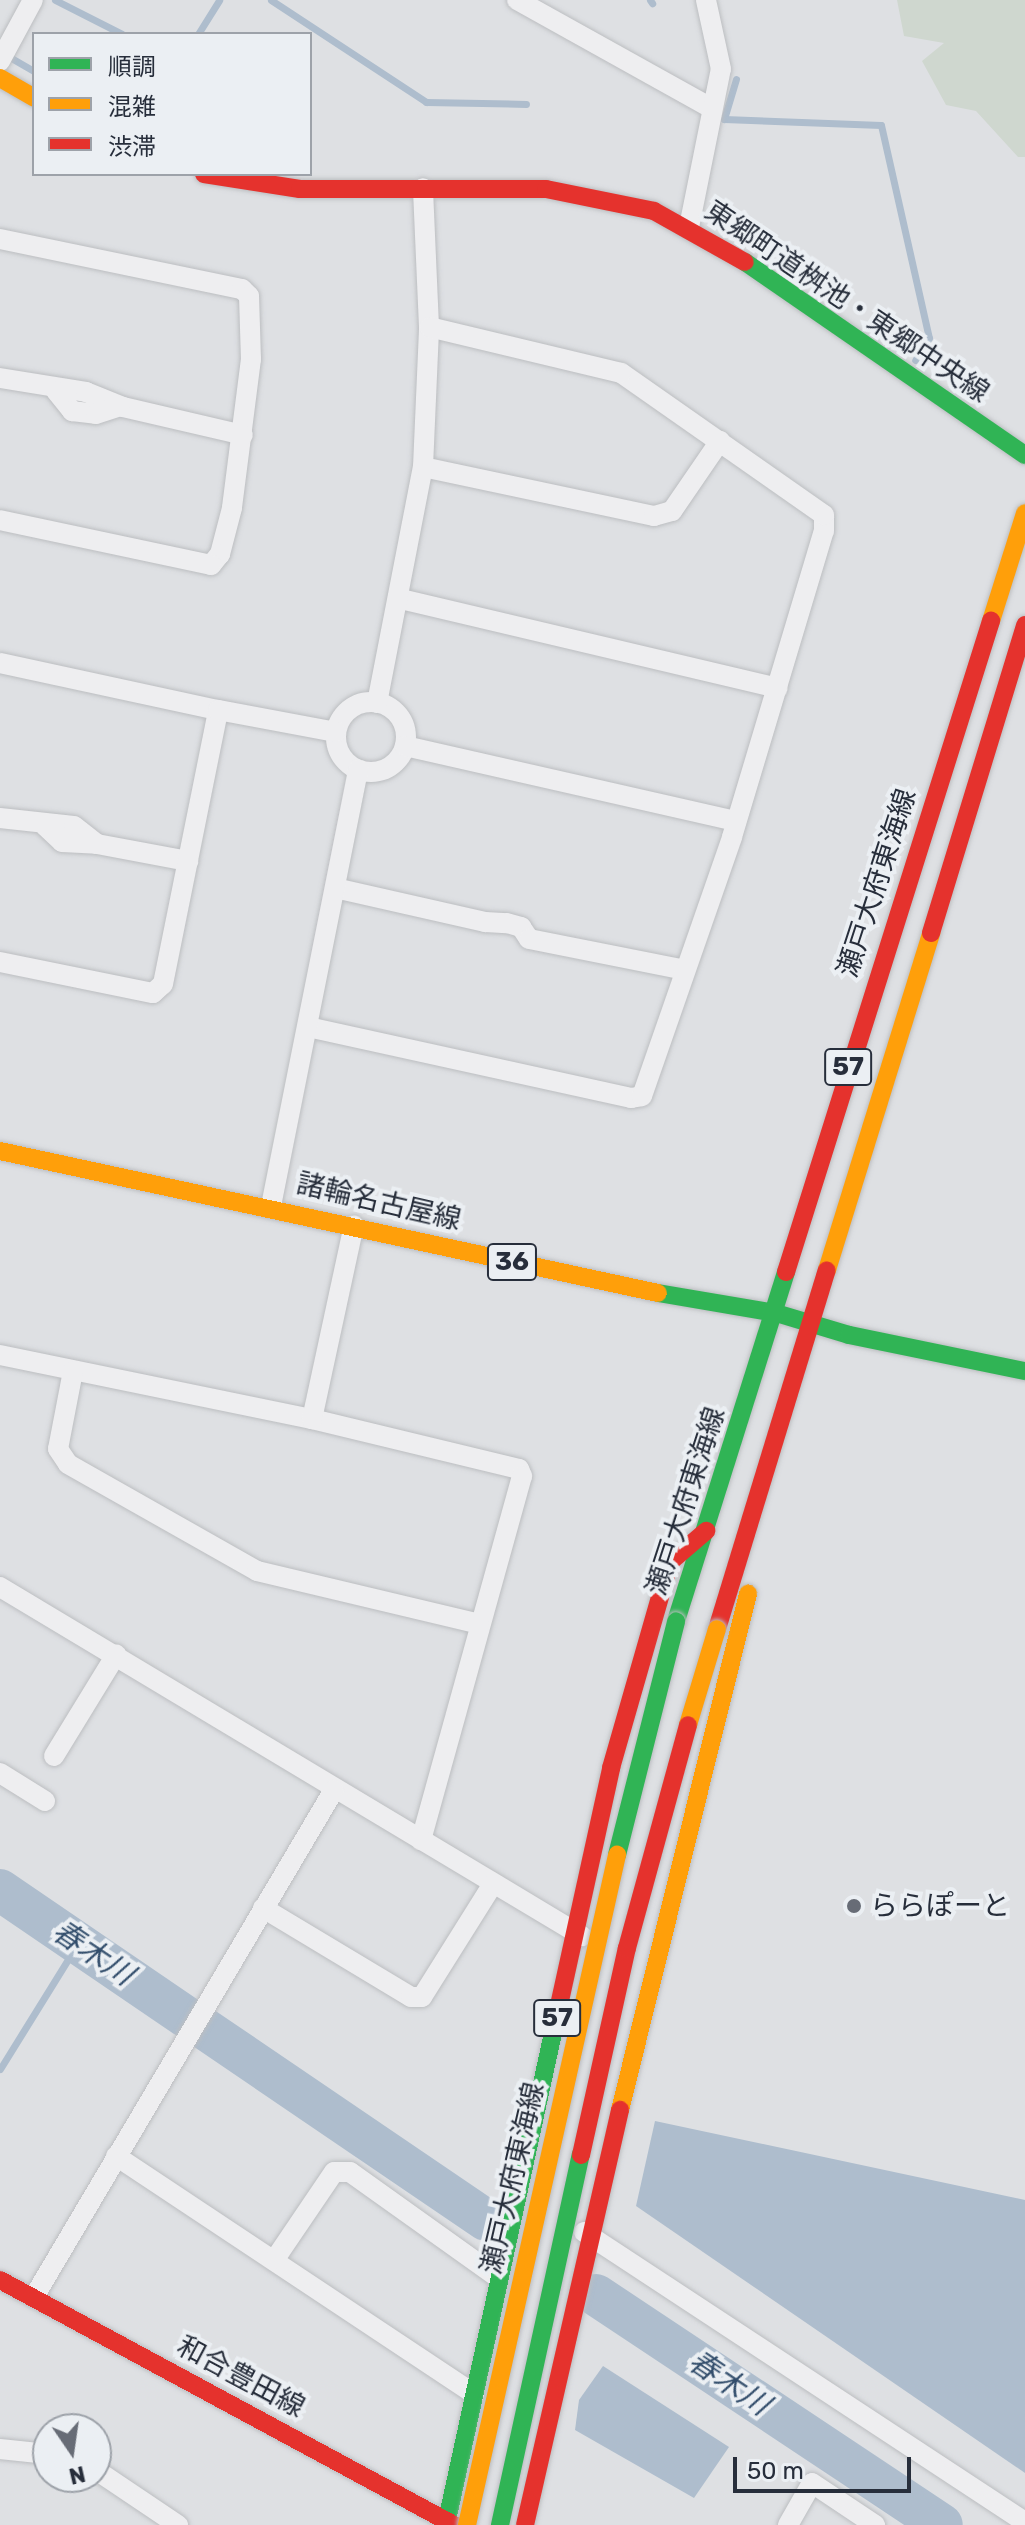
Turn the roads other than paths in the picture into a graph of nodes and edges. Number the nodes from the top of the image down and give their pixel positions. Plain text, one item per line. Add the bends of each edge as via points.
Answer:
1 (33, 0) edge
2 (517, 0) edge
3 (706, 0) edge
4 (0, 61) edge
5 (0, 78) edge
6 (32, 97) edge
7 (711, 108) junction
8 (217, 176) edge
9 (423, 188) junction
10 (689, 227) junction
11 (0, 239) edge
12 (429, 327) junction
13 (0, 378) edge
14 (243, 435) junction
15 (720, 441) junction
16 (1025, 455) edge
17 (423, 467) junction
18 (1025, 513) edge
19 (0, 520) edge
20 (401, 599) junction
21 (1025, 625) edge
22 (0, 663) edge
23 (778, 688) junction
24 (377, 703) junction
25 (218, 710) junction
26 (336, 732) junction
27 (405, 746) junction
28 (358, 770) junction
29 (0, 818) edge
30 (736, 821) junction
31 (188, 861) junction
32 (335, 888) junction
33 (0, 962) edge
34 (685, 970) junction
35 (308, 1027) junction
36 (0, 1151) edge
37 (271, 1206) junction
38 (354, 1225) junction
39 (776, 1313) junction
40 (810, 1324) junction
41 (0, 1355) edge
42 (73, 1371) junction
43 (1025, 1371) edge
44 (312, 1419) junction
45 (707, 1530) junction
46 (747, 1532) junction
47 (1, 1589) edge
48 (479, 1624) junction
49 (116, 1655) junction
50 (54, 1756) dead end
51 (0, 1773) edge
52 (334, 1790) junction
53 (45, 1801) dead end
54 (421, 1840) junction
55 (493, 1884) junction
56 (263, 1908) junction
57 (576, 1932) junction
58 (651, 1976) junction
59 (116, 2156) junction
60 (519, 2187) junction
61 (589, 2235) junction
62 (275, 2259) junction
63 (497, 2277) junction
64 (0, 2280) edge
65 (34, 2297) junction
66 (474, 2394) junction
67 (0, 2449) edge
68 (32, 2452) edge
69 (112, 2483) edge
70 (156, 2520) edge
71 (1025, 2522) edge
72 (449, 2524) edge
73 (178, 2525) edge
74 (467, 2525) edge
75 (500, 2525) edge
76 (525, 2525) edge
77 (788, 2525) edge
78 (875, 2525) edge

1 - 4 street
2 - 7 street
3 - 7 street via 721,69
5 - 6 main road
7 - 10 street
8 - 9 main road, 東郷町道桝池・東郷中央線 via 300,189
9 - 10 main road, 東郷町道桝池・東郷中央線 via 561,191 621,201
9 - 12 street
10 - 16 main road, 東郷町道桝池・東郷中央線
11 - 14 street via 242,289 249,296 251,359
12 - 15 street via 621,373
12 - 17 street
13 - 14 street via 86,392 120,406
14 - 19 street via 232,508 220,554 211,565
15 - 17 street via 672,511 654,516
15 - 23 street via 824,515
17 - 20 street
18 - 39 main road, 瀬戸大府東海線 / 57 via 810,1190
20 - 23 street
20 - 24 street
21 - 40 main road, 57
22 - 25 street
23 - 30 street
24 - 26 street via 355,706
24 - 27 street via 403,723
25 - 26 street
25 - 31 street
26 - 28 street via 340,755
27 - 28 street via 392,766 370,773
27 - 30 street
28 - 32 street
29 - 31 street via 74,826 97,844
30 - 34 street
31 - 33 street via 163,984 153,993
32 - 34 street via 521,927 529,939
32 - 35 street
34 - 35 street via 648,1090 631,1098
35 - 37 street
36 - 37 main road, 諸輪名古屋線 / 36
37 - 38 main road, 諸輪名古屋線 / 36
38 - 39 main road, 諸輪名古屋線 / 36 via 608,1285
38 - 44 street
39 - 40 main road, 諸輪名古屋線 / 36
39 - 45 main road, 瀬戸大府東海線 / 57
40 - 43 main road, 諸輪名古屋線 / 36
40 - 46 main road, 57
41 - 42 street
42 - 44 street
42 - 48 street via 58,1449 68,1464 257,1571
44 - 48 street via 519,1469 522,1476
45 - 57 main road, 57 via 670,1562 657,1600 611,1768
45 - 74 main road, 瀬戸大府東海線 / 57, bridge via 676,1621 600,1921
46 - 58 main road, 57 via 752,1579
46 - 75 main road, 57, bridge via 661,1812 627,1948
47 - 49 street
48 - 54 street
49 - 50 street
49 - 52 street
51 - 53 street
52 - 54 street
52 - 56 street
54 - 55 street
55 - 56 street via 422,1997 411,1997
55 - 57 street
56 - 59 street
57 - 58 street
57 - 60 main road, 57
58 - 61 main road, 57
59 - 62 street
59 - 65 street
60 - 61 street
60 - 63 main road, 57
61 - 71 street via 610,2244
61 - 76 main road, 57
62 - 63 street via 334,2172 350,2172
62 - 66 street
63 - 66 main road, 57
64 - 65 main road, 和合豊田線
65 - 72 main road, 和合豊田線
66 - 72 main road, 57
67 - 68 street
69 - 70 street
70 - 73 street
77 - 78 street via 812,2483

